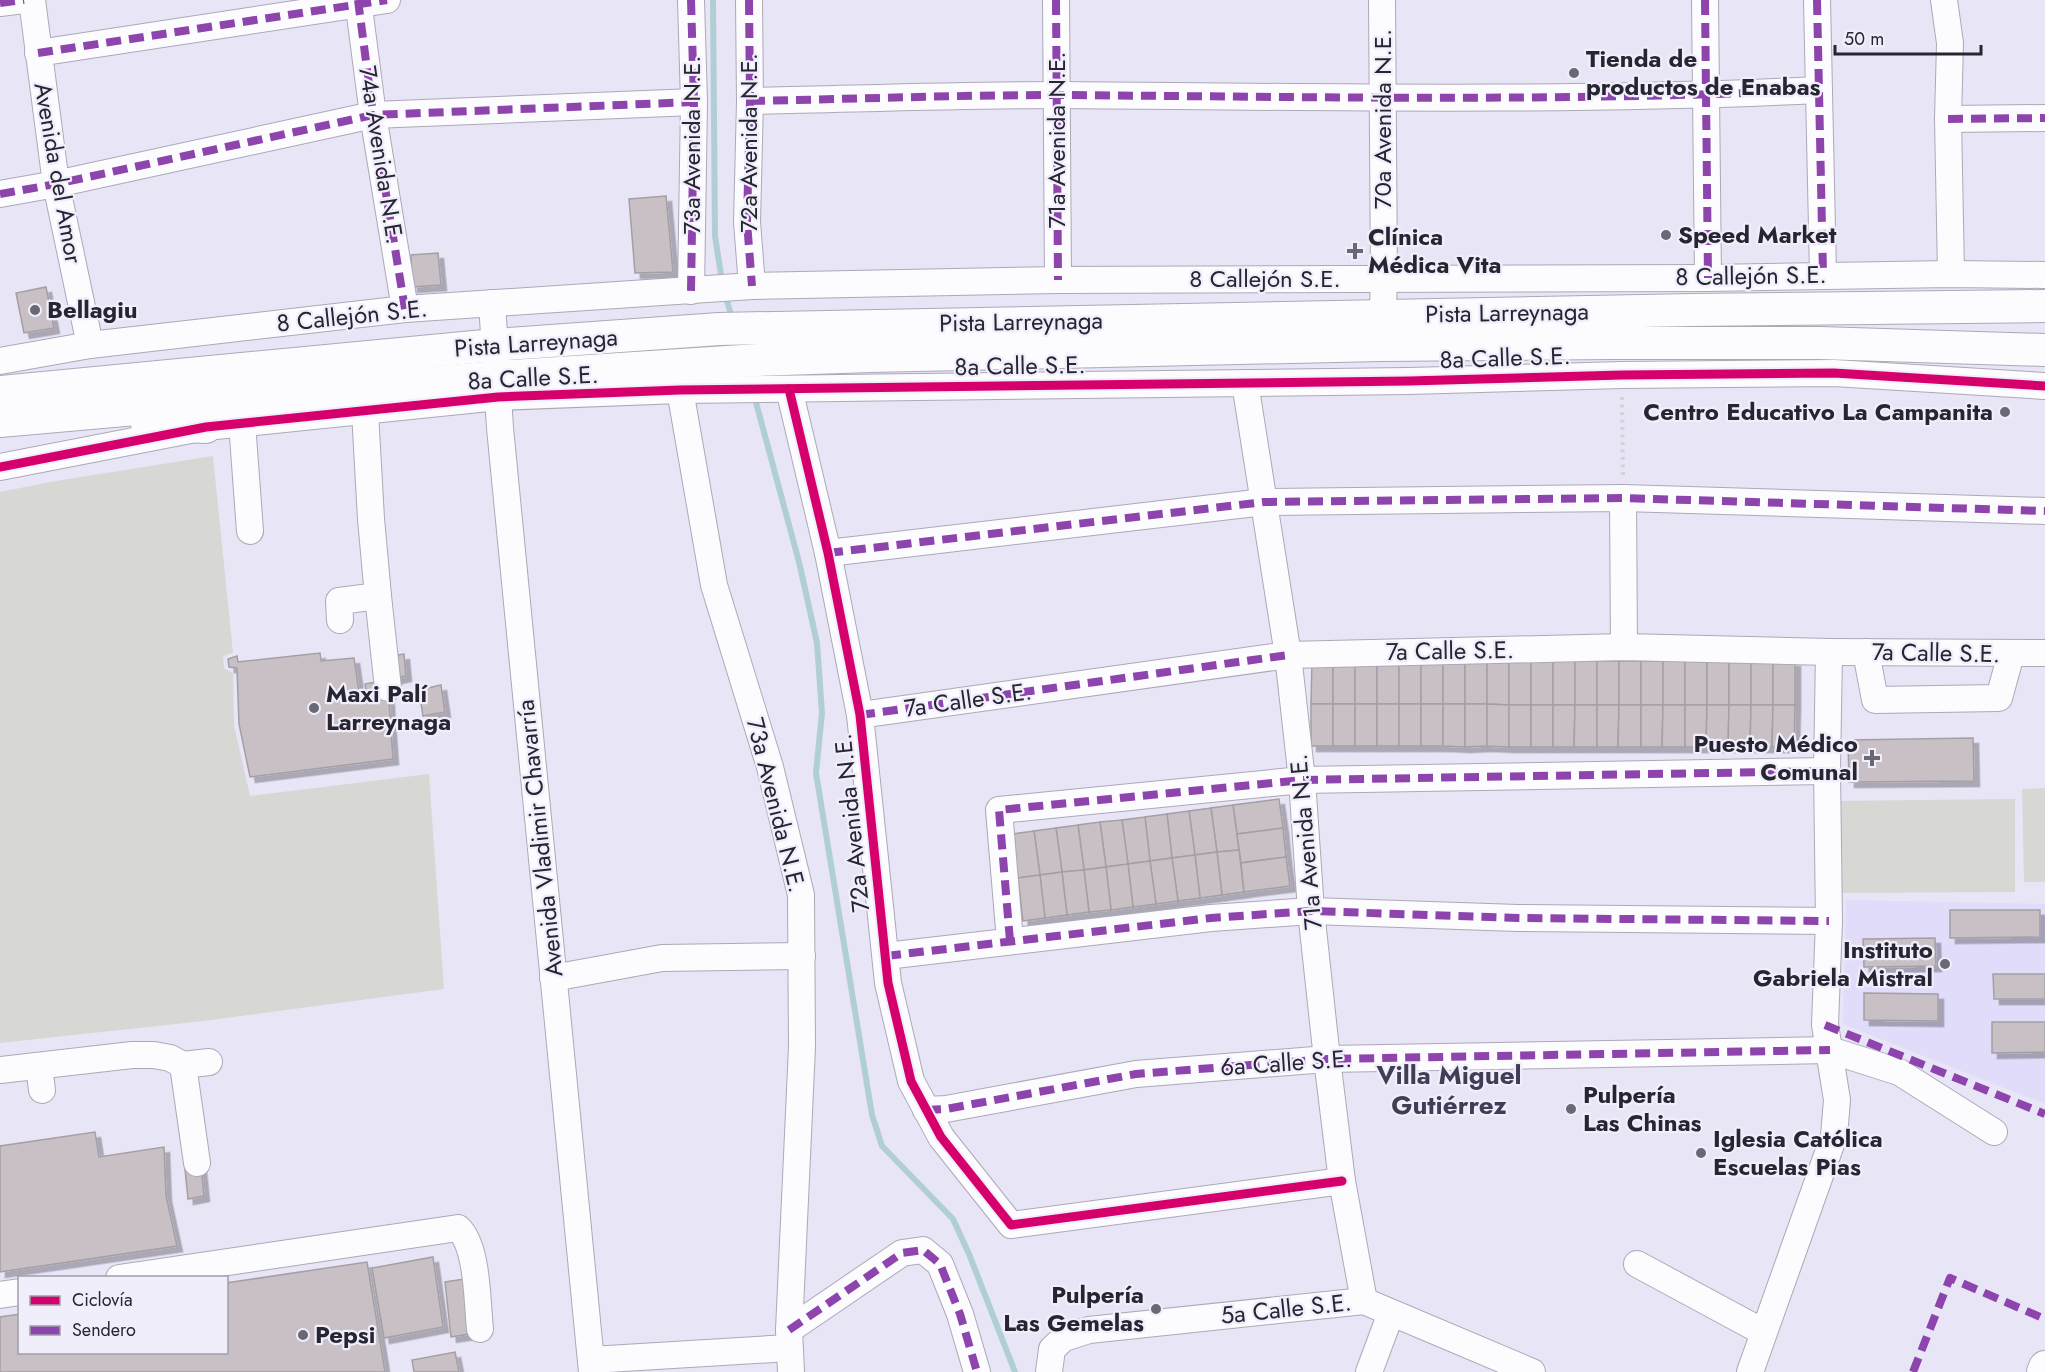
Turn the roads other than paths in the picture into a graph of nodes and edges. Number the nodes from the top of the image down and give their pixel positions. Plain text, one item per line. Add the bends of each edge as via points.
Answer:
1 (24, 0) edge
2 (32, 0) edge
3 (387, 0) edge
4 (691, 0) edge
5 (749, 0) edge
6 (1056, 0) edge
7 (1382, 0) edge
8 (1705, 0) edge
9 (1817, 0) edge
10 (1944, 0) edge
11 (358, 2) edge
12 (0, 3) edge
13 (38, 53) junction
14 (1818, 90) junction
15 (1058, 95) junction
16 (1705, 96) junction
17 (1383, 98) junction
18 (750, 101) junction
19 (694, 102) junction
20 (373, 115) junction
21 (2045, 118) edge
22 (1948, 119) junction
23 (56, 184) junction
24 (0, 194) edge
25 (1823, 274) junction
26 (1951, 274) junction
27 (2045, 275) edge
28 (1708, 278) junction
29 (1384, 279) junction
30 (1058, 280) junction
31 (741, 287) junction
32 (698, 290) junction
33 (492, 303) junction
34 (2045, 306) edge
35 (405, 309) junction
36 (1383, 330) junction
37 (90, 345) junction
38 (495, 345) junction
39 (2045, 350) edge
40 (0, 361) edge
41 (724, 377) junction
42 (1245, 383) junction
43 (2045, 386) edge
44 (497, 387) junction
45 (780, 389) junction
46 (680, 390) junction
47 (0, 392) edge
48 (365, 412) junction
49 (41, 418) junction
50 (0, 421) edge
51 (242, 423) junction
52 (206, 427) junction
53 (0, 467) edge
54 (1623, 498) junction
55 (1264, 502) junction
56 (2045, 511) edge
57 (250, 531) dead end
58 (828, 553) junction
59 (378, 596) junction
60 (340, 620) dead end
61 (1624, 647) junction
62 (1829, 651) junction
63 (1866, 652) junction
64 (2045, 653) edge
65 (2011, 654) junction
66 (1288, 655) junction
67 (388, 688) dead end
68 (860, 715) junction
69 (1827, 771) junction
70 (1302, 780) junction
71 (1311, 911) junction
72 (1828, 921) junction
73 (1010, 941) junction
74 (802, 956) junction
75 (886, 956) junction
76 (553, 978) junction
77 (1830, 1050) junction
78 (1328, 1059) junction
79 (209, 1062) dead end
80 (183, 1065) junction
81 (0, 1070) edge
82 (926, 1110) junction
83 (1994, 1132) dead end
84 (197, 1163) dead end
85 (1342, 1181) junction
86 (1637, 1264) dead end
87 (133, 1276) edge
88 (18, 1292) edge
89 (0, 1295) edge
90 (1364, 1301) junction
91 (1391, 1312) junction
92 (480, 1329) dead end
93 (1763, 1332) junction
94 (789, 1350) edge
95 (591, 1366) edge
96 (2045, 1366) edge
97 (977, 1372) edge
98 (1049, 1372) edge
99 (1369, 1372) edge
100 (1532, 1372) edge
101 (1750, 1372) edge
102 (2043, 1372) edge

1 - 12 street
2 - 13 street, Avenida del Amor
3 - 11 street
4 - 19 street, 73a Avenida N.E.
5 - 18 street, 72a Avenida N.E.
6 - 15 street, 71a Avenida N.E.
7 - 17 street, 70a Avenida N.E.
8 - 16 street
9 - 14 street
10 - 22 street via 1950,43
11 - 13 street
11 - 20 street, 74a Avenida N.E.
13 - 23 street, Avenida del Amor
14 - 16 street
14 - 25 street
15 - 17 street
15 - 18 street
15 - 30 street, 71a Avenida N.E.
16 - 17 street
16 - 28 street
17 - 29 street, 70a Avenida N.E.
18 - 31 street, 72a Avenida N.E.
19 - 20 street
19 - 32 street, 73a Avenida N.E.
20 - 23 street
20 - 35 street, 74a Avenida N.E.
21 - 22 street
22 - 26 street
23 - 24 street
23 - 37 street, Avenida del Amor
25 - 26 street, 8 Callejón S.E.
25 - 28 street, 8 Callejón S.E.
26 - 27 street, 8 Callejón S.E.
28 - 29 street, 8 Callejón S.E.
29 - 30 street, 8 Callejón S.E.
29 - 36 street, 70a Avenida N.E.
30 - 31 street, 8 Callejón S.E.
31 - 32 street, 8 Callejón S.E.
32 - 33 street, 8 Callejón S.E.
33 - 35 street, 8 Callejón S.E.
33 - 38 street, Avenida Vladimir Chavarría
34 - 36 main road, Pista Larreynaga via 1692,310
35 - 37 street, 8 Callejón S.E.
36 - 38 main road, Pista Larreynaga via 753,328
36 - 39 main road, Pista Larreynaga
36 - 41 main road, Pista Larreynaga via 758,360
37 - 40 street, 8 Callejón S.E.
38 - 44 street, Avenida Vladimir Chavarría
38 - 47 main road, Pista Larreynaga
41 - 44 main road, Pista Larreynaga
41 - 45 street, 8a Calle S.E.
41 - 46 street, 8a Calle S.E.
42 - 43 street, 8a Calle S.E. via 1834,373
42 - 45 street, 8a Calle S.E.
42 - 55 street, 71a Avenida N.E.
44 - 46 street, 8a Calle S.E.
44 - 48 street, 8a Calle S.E.
44 - 49 main road, Pista Larreynaga
44 - 76 street, Avenida Vladimir Chavarría
45 - 58 street, 72a Avenida N.E.
46 - 74 street, 73a Avenida N.E. via 714,585 771,767 801,895
48 - 51 street, 8a Calle S.E.
48 - 59 street via 378,539
49 - 50 main road, Pista Larreynaga
49 - 52 main road
51 - 52 street, 8a Calle S.E.
51 - 57 street
52 - 53 street, 8a Calle S.E.
54 - 55 street
54 - 56 street
54 - 61 street
55 - 58 street
55 - 66 street, 71a Avenida N.E.
58 - 68 street, 72a Avenida N.E.
59 - 60 street via 339,601
59 - 67 street
61 - 62 street, 7a Calle S.E.
61 - 66 street, 7a Calle S.E.
62 - 63 street, 7a Calle S.E.
62 - 69 street
63 - 65 street, 7a Calle S.E.
63 - 65 street via 1875,700 1999,698
64 - 65 street, 7a Calle S.E.
66 - 68 street, 7a Calle S.E.
66 - 70 street, 71a Avenida N.E.
68 - 75 street, 72a Avenida N.E.
69 - 70 street
69 - 72 street
70 - 71 street, 71a Avenida N.E.
70 - 73 street via 999,810
71 - 72 street
71 - 73 street
71 - 78 street, 71a Avenida N.E.
72 - 77 street via 1825,1025
73 - 75 street
74 - 76 street via 662,958
74 - 94 street, 73a Avenida N.E. via 802,1047
75 - 82 street, 72a Avenida N.E. via 888,983 911,1082
76 - 95 street, Avenida Vladimir Chavarría
77 - 78 street, 6a Calle S.E.
77 - 83 street, 6a Calle S.E. via 1899,1072
77 - 93 street via 1837,1100 1834,1136
78 - 82 street, 6a Calle S.E. via 1136,1074
78 - 85 street, 71a Avenida N.E.
79 - 80 street
80 - 81 street via 170,1058 132,1055 41,1078
80 - 84 street
82 - 85 street, 72a Avenida N.E. via 941,1137 1011,1225
85 - 90 street, 71a Avenida N.E.
86 - 93 street
87 - 92 street via 458,1228 468,1242 473,1263
88 - 89 street
90 - 91 street, 5a Calle S.E.
90 - 98 street, 5a Calle S.E. via 1089,1330 1064,1338 1052,1349
91 - 99 street
91 - 100 street, 5a Calle S.E.
93 - 101 street
94 - 95 street
94 - 97 street via 902,1253 923,1250 940,1264
96 - 102 main road

